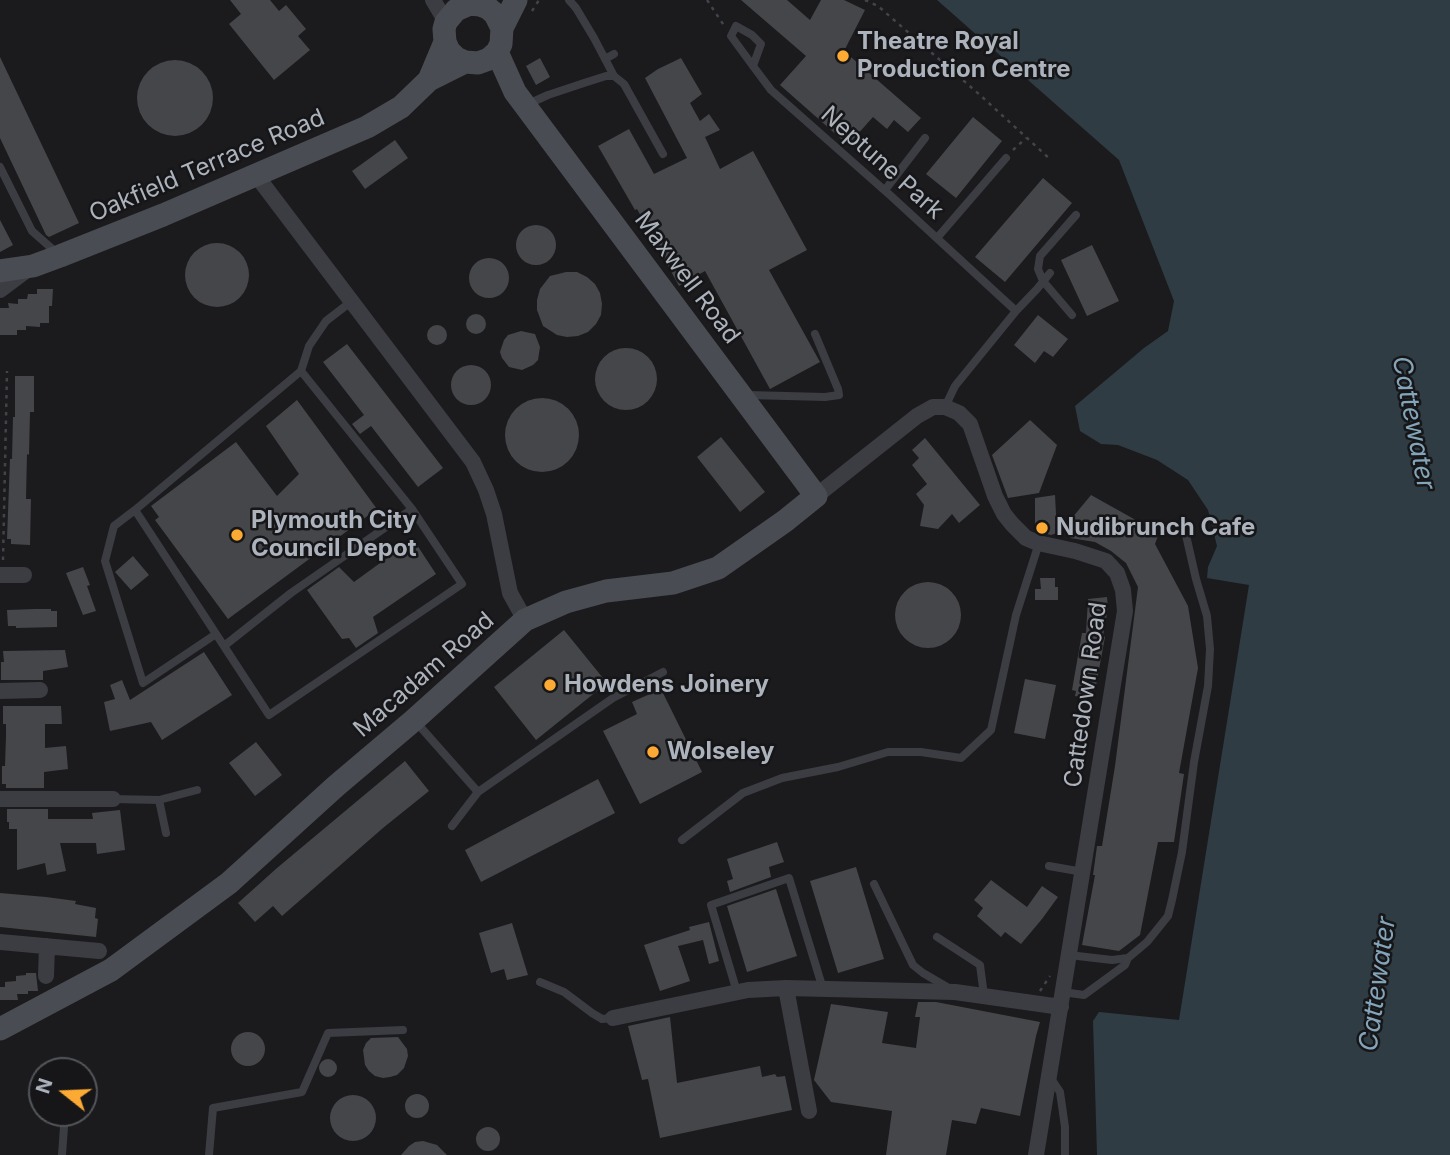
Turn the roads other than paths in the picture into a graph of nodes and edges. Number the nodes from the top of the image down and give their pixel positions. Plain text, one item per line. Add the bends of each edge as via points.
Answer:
1 (433, 0) edge
2 (569, 0) edge
3 (475, 2) edge
4 (522, 9) edge
5 (502, 28) junction
6 (446, 32) junction
7 (614, 54) dead end
8 (480, 59) junction
9 (605, 59) junction
10 (753, 66) junction
11 (614, 76) junction
12 (429, 80) junction
13 (520, 99) junction
14 (925, 138) dead end
15 (663, 154) dead end
16 (1006, 158) road end
17 (0, 167) edge
18 (256, 175) junction
19 (885, 190) junction
20 (1076, 215) dead end
21 (937, 238) junction
22 (60, 256) junction
23 (33, 266) junction
24 (0, 271) edge
25 (1049, 273) dead end
26 (1043, 281) junction
27 (0, 290) edge
28 (352, 301) junction
29 (1016, 311) junction
30 (1072, 315) dead end
31 (815, 334) dead end
32 (301, 371) junction
33 (741, 395) junction
34 (945, 407) junction
35 (816, 496) junction
36 (412, 509) junction
37 (135, 510) junction
38 (1183, 522) dead end
39 (1040, 543) junction
40 (2, 575) edge
41 (24, 575) dead end
42 (525, 620) junction
43 (216, 634) junction
44 (224, 646) junction
45 (663, 672) dead end
46 (40, 690) dead end
47 (0, 691) edge
48 (414, 720) junction
49 (197, 790) dead end
50 (478, 792) junction
51 (0, 799) edge
52 (113, 799) joint
53 (159, 800) junction
54 (452, 826) dead end
55 (166, 833) dead end
56 (682, 840) dead end
57 (1049, 866) dead end
58 (1083, 872) junction
59 (874, 884) dead end
60 (937, 937) dead end
61 (0, 942) edge
62 (47, 946) junction
63 (99, 951) dead end
64 (1069, 955) junction
65 (1128, 958) junction
66 (46, 976) dead end
67 (540, 982) dead end
68 (786, 988) junction
69 (824, 989) junction
70 (737, 992) junction
71 (955, 992) junction
72 (982, 996) junction
73 (1062, 1000) junction
74 (613, 1018) joint
75 (0, 1029) edge
76 (403, 1030) dead end
77 (1050, 1077) junction
78 (809, 1111) dead end
79 (64, 1127) edge
80 (62, 1155) edge
81 (209, 1155) edge
82 (1036, 1155) edge
83 (1065, 1155) edge

1 - 6 street
2 - 9 lane
3 - 5 street via 495,14
3 - 6 street via 456,10
4 - 5 street
5 - 8 street via 503,37
6 - 8 street via 449,51 456,58
6 - 12 street, Oakfield Terrace Road
7 - 9 lane
8 - 12 street, Oakfield Terrace Road
8 - 13 street, Maxwell Road
9 - 11 lane
10 - 10 lane, Neptune Park via 731,36 736,26 761,44
10 - 19 lane, Neptune Park via 771,90
11 - 13 lane
11 - 15 lane via 624,85
12 - 18 street, Oakfield Terrace Road via 401,107 367,127
13 - 33 street, Maxwell Road
14 - 19 lane
16 - 21 lane
17 - 22 lane via 32,231
18 - 22 street, Oakfield Terrace Road
18 - 28 street, Macadam Road
19 - 21 lane, Neptune Park
20 - 26 lane via 1040,256 1038,269
21 - 29 lane, Neptune Park
22 - 23 street, Oakfield Terrace Road
23 - 24 street
23 - 27 street, Oakfield Terrace Road
25 - 26 lane
26 - 29 lane
26 - 30 lane
28 - 32 lane via 326,321 309,346
28 - 42 street, Macadam Road via 473,462 494,514 510,593
29 - 34 lane via 955,386
31 - 33 lane via 839,395
32 - 36 lane
32 - 37 lane
33 - 35 street, Maxwell Road
34 - 35 street via 933,407 917,416
34 - 39 street, Cattedown Road via 970,424 1004,514 1027,538
35 - 42 street via 718,568 673,583 606,591
36 - 44 lane
36 - 44 lane via 462,584 269,715
37 - 43 lane
37 - 43 lane via 114,526 105,561 143,683
38 - 65 lane via 1207,616 1208,686 1168,916
39 - 56 lane via 1016,615 991,730 961,758 888,752 782,778 743,793
39 - 58 street, Cattedown Road via 1106,561 1123,590 1125,611
40 - 41 street
42 - 48 street, Macadam Road
43 - 44 lane
45 - 50 lane via 612,698
46 - 47 street
48 - 50 lane
48 - 75 street, Macadam Road via 229,883 111,970
49 - 53 lane
50 - 54 lane
51 - 52 street
52 - 53 lane
53 - 55 lane
57 - 58 lane
58 - 64 street, Cattedown Road
59 - 71 lane via 913,965
60 - 72 lane via 980,965
61 - 62 street
62 - 63 street
62 - 66 street
64 - 65 lane
64 - 73 street, Cattedown Road
65 - 73 lane via 1084,995
67 - 74 lane via 564,992 602,1019
68 - 69 street
68 - 70 street
68 - 78 street
69 - 70 lane via 789,877 711,905
69 - 71 street
70 - 74 street
71 - 72 street
72 - 73 street
73 - 77 street, Cattedown Road
76 - 81 lane via 328,1033 302,1092 213,1108
77 - 82 street, Cattedown Road
77 - 83 lane via 1060,1092
79 - 80 lane

